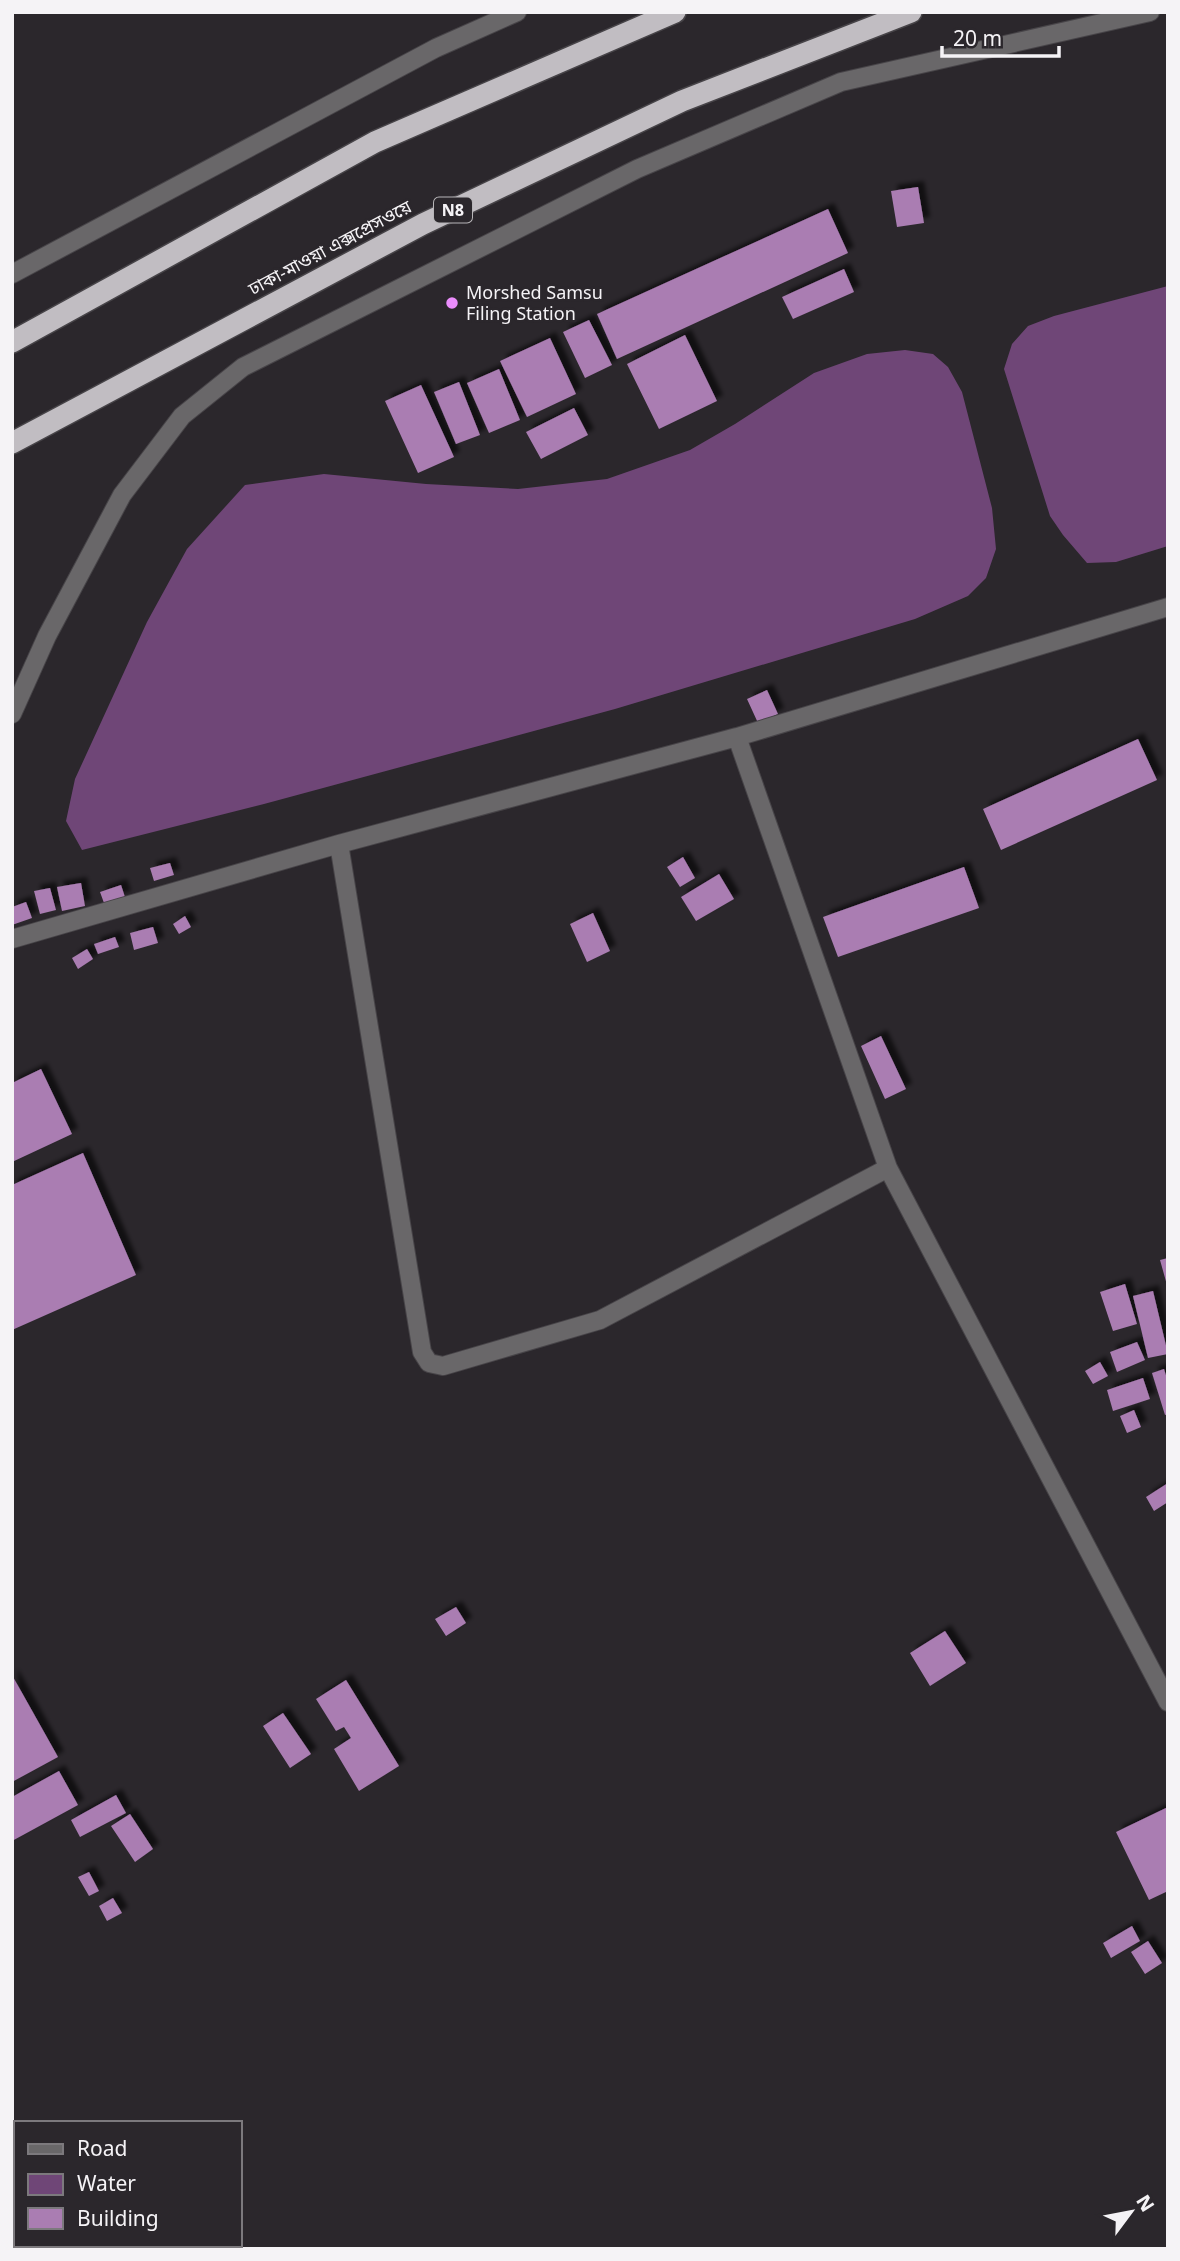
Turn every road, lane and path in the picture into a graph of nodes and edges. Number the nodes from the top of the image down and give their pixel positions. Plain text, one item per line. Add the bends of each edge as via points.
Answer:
1 (517, 12) edge
2 (675, 12) edge
3 (911, 12) edge
4 (1150, 12) edge
5 (12, 274) edge
6 (12, 342) edge
7 (12, 443) edge
8 (1168, 607) edge
9 (12, 714) edge
10 (737, 737) junction
11 (339, 844) junction
12 (12, 939) edge
13 (888, 1168) junction
14 (1168, 1702) edge

1 - 5 street via 436,48
2 - 6 highway via 375,142
3 - 7 highway, ঢাকা-মাওয়া এক্সপ্রেসওয়ে / N8 via 682,101 423,224
4 - 9 street via 841,82 637,169 243,367 182,416 121,495
8 - 10 street
10 - 11 street
10 - 13 street
11 - 12 street
11 - 13 street via 422,1352 429,1363 443,1366 600,1320
13 - 14 street

